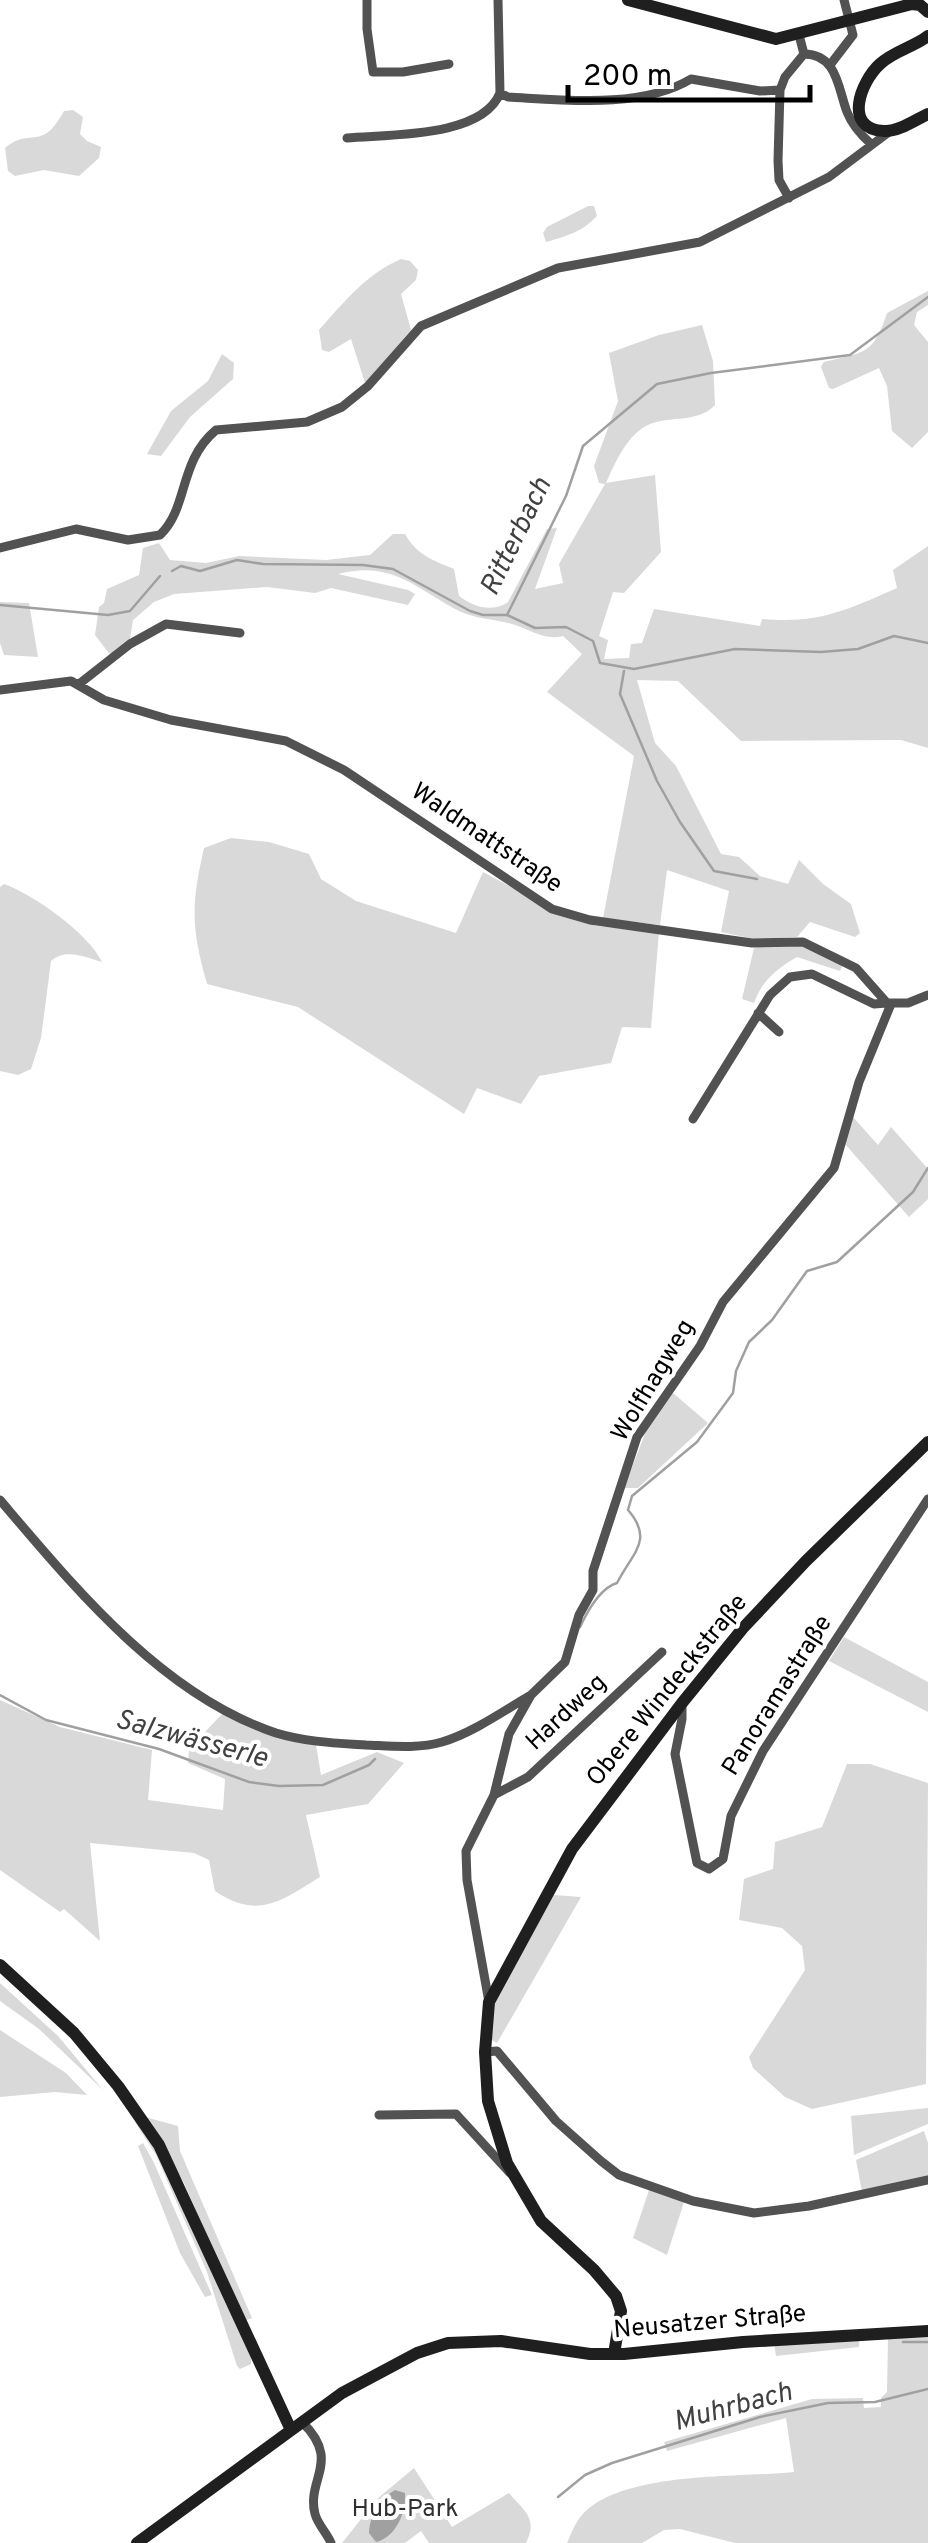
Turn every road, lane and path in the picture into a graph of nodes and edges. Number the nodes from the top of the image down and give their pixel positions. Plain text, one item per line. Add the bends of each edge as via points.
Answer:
1 (367, 0) edge
2 (498, 0) edge
3 (628, 0) edge
4 (844, 0) edge
5 (928, 12) edge
6 (850, 21) junction
7 (799, 35) junction
8 (928, 36) edge
9 (804, 54) junction
10 (449, 64) dead end
11 (830, 65) junction
12 (780, 90) junction
13 (500, 93) junction
14 (928, 114) edge
15 (892, 131) junction
16 (347, 138) dead end
17 (870, 144) junction
18 (789, 198) junction
19 (0, 548) edge
20 (240, 632) dead end
21 (79, 684) junction
22 (0, 690) edge
23 (928, 995) edge
24 (889, 1004) junction
25 (758, 1013) junction
26 (779, 1032) dead end
27 (694, 1119) dead end
28 (928, 1442) edge
29 (928, 1499) edge
30 (0, 1500) edge
31 (662, 1652) dead end
32 (531, 1696) junction
33 (682, 1704) junction
34 (494, 1795) junction
35 (0, 1965) edge
36 (489, 2002) junction
37 (485, 2052) junction
38 (379, 2114) dead end
39 (498, 2155) junction
40 (928, 2180) edge
41 (928, 2331) edge
42 (614, 2354) junction
43 (296, 2426) junction
44 (137, 2543) edge
45 (331, 2543) edge

1 - 10 street via 373,72
2 - 13 street
3 - 7 street via 765,37
4 - 6 street
5 - 6 street via 912,4
6 - 7 street
6 - 11 street via 853,35
7 - 9 street
8 - 15 street via 878,65 862,88 858,106 866,122
9 - 11 street
9 - 12 street
11 - 17 street via 848,114
12 - 13 street via 691,79 640,96 576,102
12 - 18 street via 778,160
13 - 16 street via 491,109 455,128
14 - 15 street
15 - 17 street
17 - 18 street
18 - 19 street via 700,242 558,268 439,317 410,336 358,395 327,414 307,422 216,430 196,451 160,535 128,540 76,529
20 - 21 street via 166,624
21 - 22 street, Waldmattstraße
21 - 24 street, Waldmattstraße via 136,710 313,752 552,909 752,943 804,942 856,968
23 - 24 street
24 - 25 street via 802,974 782,982
24 - 32 street, Wolfhagweg via 834,1168 724,1302 637,1436 565,1662
25 - 26 street
25 - 27 street
28 - 33 street, Obere Windeckstraße via 781,1588
29 - 33 street, Panoramastraße via 763,1751 731,1816 723,1860 709,1869 697,1864 674,1754
30 - 32 street via 136,1648 229,1713 276,1733 317,1742 429,1745
31 - 34 street, Hardweg via 528,1777
32 - 34 street, Wolfhagweg via 509,1734
33 - 36 street, Obere Windeckstraße via 572,1849
34 - 36 street, Wolfhagweg via 466,1851
35 - 43 street via 74,2033 148,2128
36 - 37 street
37 - 39 street
37 - 40 street via 505,2058 556,2121 619,2175 692,2201 754,2213
38 - 39 street via 456,2114
39 - 42 street via 541,2221 616,2296
41 - 42 street, Neusatzer Straße
42 - 43 street, Neusatzer Straße via 501,2340 448,2343 367,2378
43 - 44 street, Neusatzer Straße
43 - 45 street via 322,2454 314,2512

